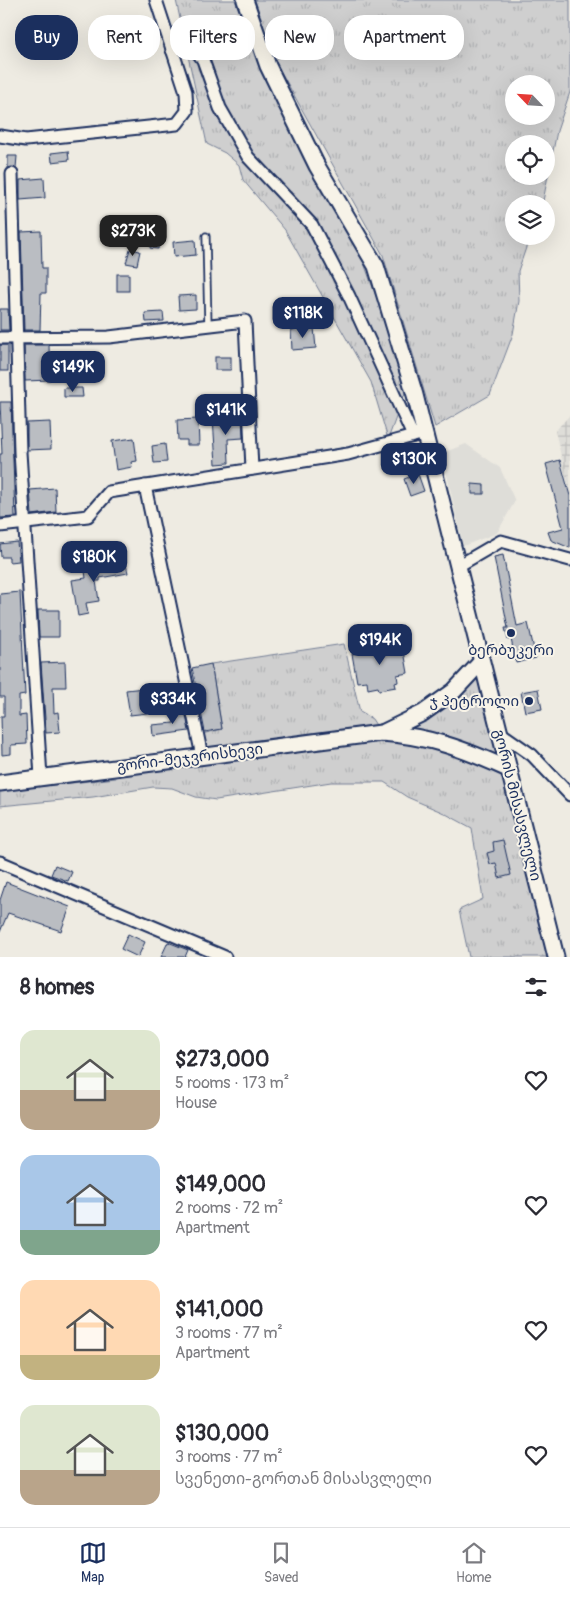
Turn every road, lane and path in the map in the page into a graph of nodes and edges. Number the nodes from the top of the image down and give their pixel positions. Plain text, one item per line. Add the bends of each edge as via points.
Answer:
1 (156, 0) edge
2 (245, 0) edge
3 (170, 44) edge
4 (175, 60) edge
5 (203, 60) edge
6 (0, 136) edge
7 (12, 174) dead end
8 (206, 236) dead end
9 (208, 325) junction
10 (17, 337) junction
11 (0, 338) edge
12 (419, 435) junction
13 (252, 469) junction
14 (145, 486) junction
15 (25, 523) junction
16 (0, 526) edge
17 (570, 560) edge
18 (458, 566) junction
19 (481, 662) junction
20 (498, 732) junction
21 (381, 733) junction
22 (202, 756) junction
23 (508, 769) junction
24 (41, 777) junction
25 (0, 783) edge
26 (570, 795) edge
27 (0, 862) edge
28 (225, 957) edge
29 (556, 957) edge

1 - 3 street
2 - 12 main road, გორის მისასვლელი via 268,66 317,166 376,266
4 - 6 street via 186,92 188,111 177,124 26,140
5 - 12 street via 220,108 248,157 312,225
7 - 10 street
8 - 9 lane
9 - 10 street via 109,337
9 - 13 street via 246,321
10 - 11 street
10 - 15 street
12 - 13 street via 348,454
12 - 18 main road, გორის მისასვლელი
13 - 14 street
14 - 15 street via 109,492 88,516
14 - 22 street
15 - 16 street
15 - 24 street
17 - 18 street via 501,541
18 - 19 main road, გორის მისასვლელი
19 - 20 main road, გორის მისასვლელი
19 - 21 main road, გორი-მეჯვრისხევი via 454,691 423,713
20 - 23 main road, გორის მისასვლელი
20 - 26 street via 532,755
21 - 22 main road, გორი-მეჯვრისხევი
21 - 23 main road, გორი-მეჯვრისხევი via 439,741
22 - 24 main road, გორი-მეჯვრისხევი
23 - 29 main road, გორის მისასვლელი
24 - 25 main road, გორი-მეჯვრისხევი
27 - 28 street

